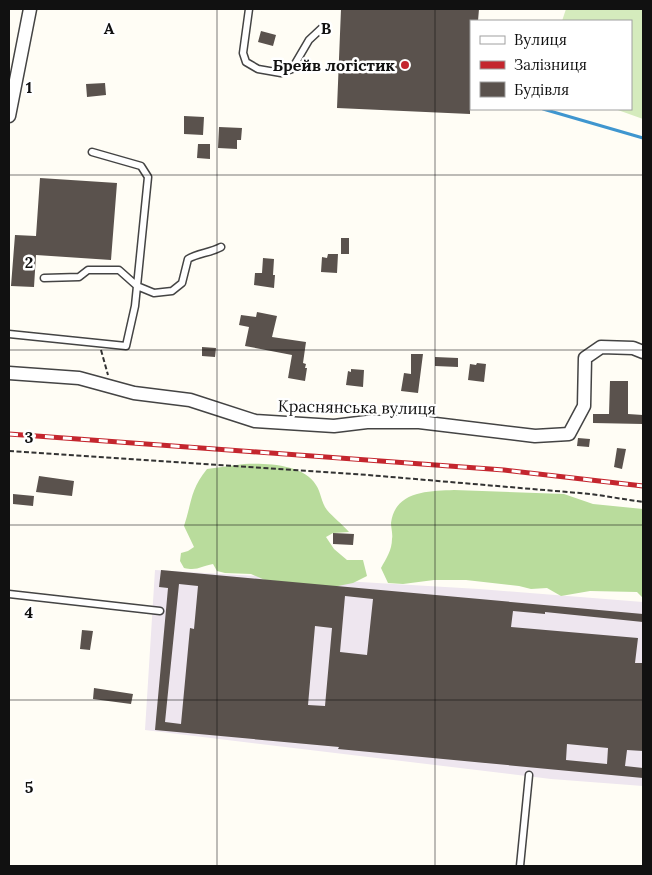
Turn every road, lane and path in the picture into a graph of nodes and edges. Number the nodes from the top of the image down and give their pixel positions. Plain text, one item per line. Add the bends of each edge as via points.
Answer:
1 (30, 9) edge
2 (249, 9) edge
3 (324, 26) dead end
4 (9, 116) edge
5 (92, 152) dead end
6 (221, 247) dead end
7 (44, 278) dead end
8 (137, 286) junction
9 (9, 334) edge
10 (99, 343) junction
11 (643, 352) edge
12 (9, 373) edge
13 (112, 387) junction
14 (9, 451) edge
15 (643, 502) edge
16 (9, 594) edge
17 (160, 611) dead end
18 (529, 775) dead end
19 (520, 866) edge

1 - 4 street
2 - 3 lane via 243,53 246,62 258,69 281,73 292,69 309,40
5 - 8 lane via 142,166 148,177
6 - 8 lane via 188,259 182,283 172,291 154,293
7 - 8 lane via 80,277 88,270 119,270
8 - 10 lane via 126,346
9 - 10 lane
10 - 13 path
11 - 13 street, Краснянська вулиця via 633,348 601,347 585,358 584,406 569,434 544,436 419,422 334,426 255,421 190,400
12 - 13 street, Краснянська вулиця via 79,378
14 - 15 path via 368,475 591,494
16 - 17 lane
18 - 19 lane

